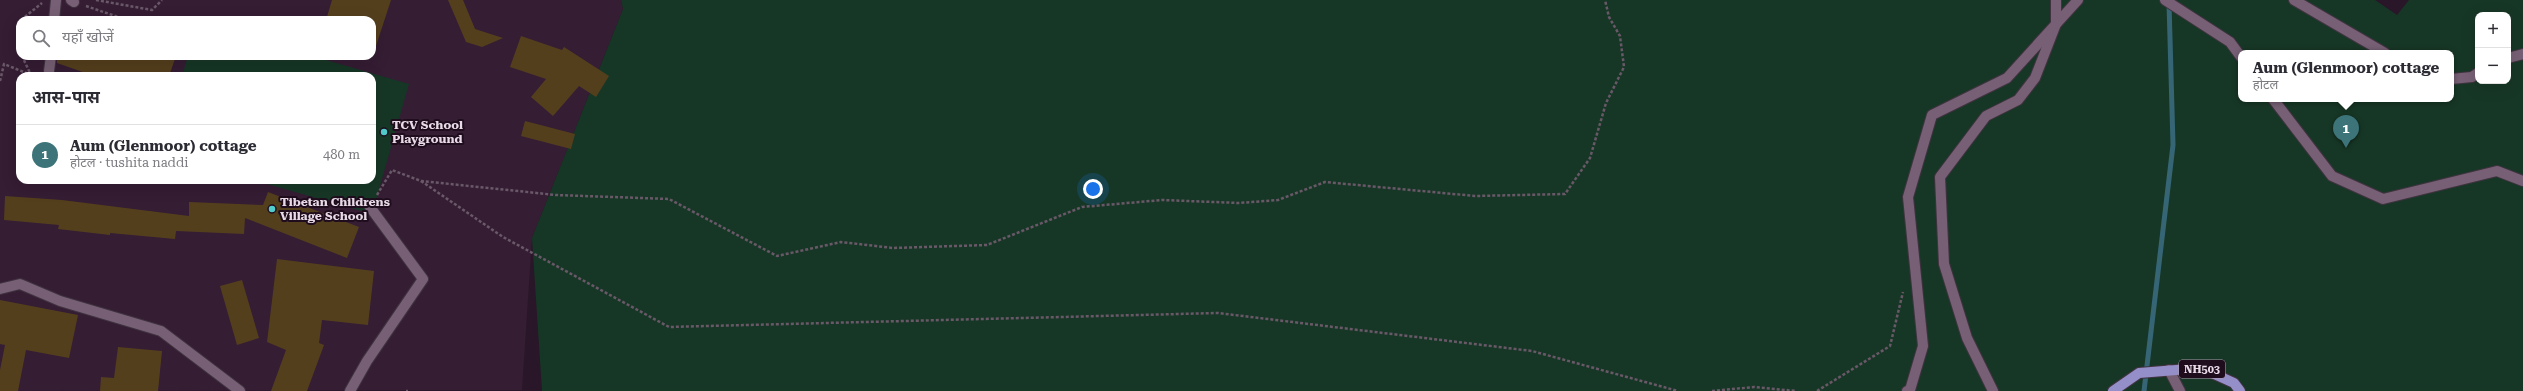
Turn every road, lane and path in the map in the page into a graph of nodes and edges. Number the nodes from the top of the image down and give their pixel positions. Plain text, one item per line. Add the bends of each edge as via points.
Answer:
1 (46, 0) edge
2 (56, 0) edge
3 (96, 0) edge
4 (162, 0) edge
5 (1605, 0) edge
6 (2056, 0) edge
7 (2078, 0) edge
8 (2164, 0) edge
9 (2294, 0) edge
10 (72, 1) edge
11 (25, 16) edge
12 (54, 16) edge
13 (115, 16) edge
14 (2056, 24) junction
15 (2380, 50) edge
16 (2238, 53) edge
17 (2523, 54) edge
18 (2511, 57) edge
19 (24, 60) edge
20 (50, 60) edge
21 (24, 72) edge
22 (30, 72) edge
23 (49, 72) dead end
24 (2475, 75) edge
25 (2454, 79) edge
26 (0, 80) edge
27 (2275, 102) edge
28 (421, 181) junction
29 (2523, 181) edge
30 (370, 207) joint
31 (1904, 285) dead end
32 (0, 289) edge
33 (2169, 370) junction
34 (240, 391) edge
35 (350, 391) edge
36 (1678, 391) edge
37 (1712, 391) edge
38 (1796, 391) edge
39 (1817, 391) edge
40 (1907, 391) edge
41 (1993, 391) edge
42 (2113, 391) edge
43 (2180, 391) edge
44 (2240, 391) edge

1 - 11 path
2 - 12 street
3 - 4 path via 152,10
5 - 28 path via 1609,17 1620,36 1624,66 1606,103 1590,158 1564,194 1475,196 1325,182 1278,200 1239,203 1162,200 1082,207 987,245 893,248 842,242 777,256 669,199 556,195
6 - 14 street
7 - 14 street
8 - 16 street via 2230,42
9 - 15 street
10 - 13 path
14 - 40 street via 2007,78 1932,115 1908,197 1923,346 1910,390
14 - 41 street via 2035,78 2018,100 1986,116 1940,178 1944,264 1967,338
17 - 18 street
19 - 22 path
20 - 23 street
21 - 26 path via 4,64
24 - 25 street
27 - 29 street via 2332,176 2383,199 2497,171
28 - 30 path via 392,170
28 - 36 path via 503,237 669,327 1218,313 1532,351
30 - 35 street via 423,279 367,361
31 - 39 path via 1890,346
32 - 34 street via 20,284 60,301 161,331
33 - 42 main road, NH503 via 2139,373
33 - 43 street
33 - 44 main road, NH503 via 2201,368 2234,383
37 - 38 path via 1754,387

